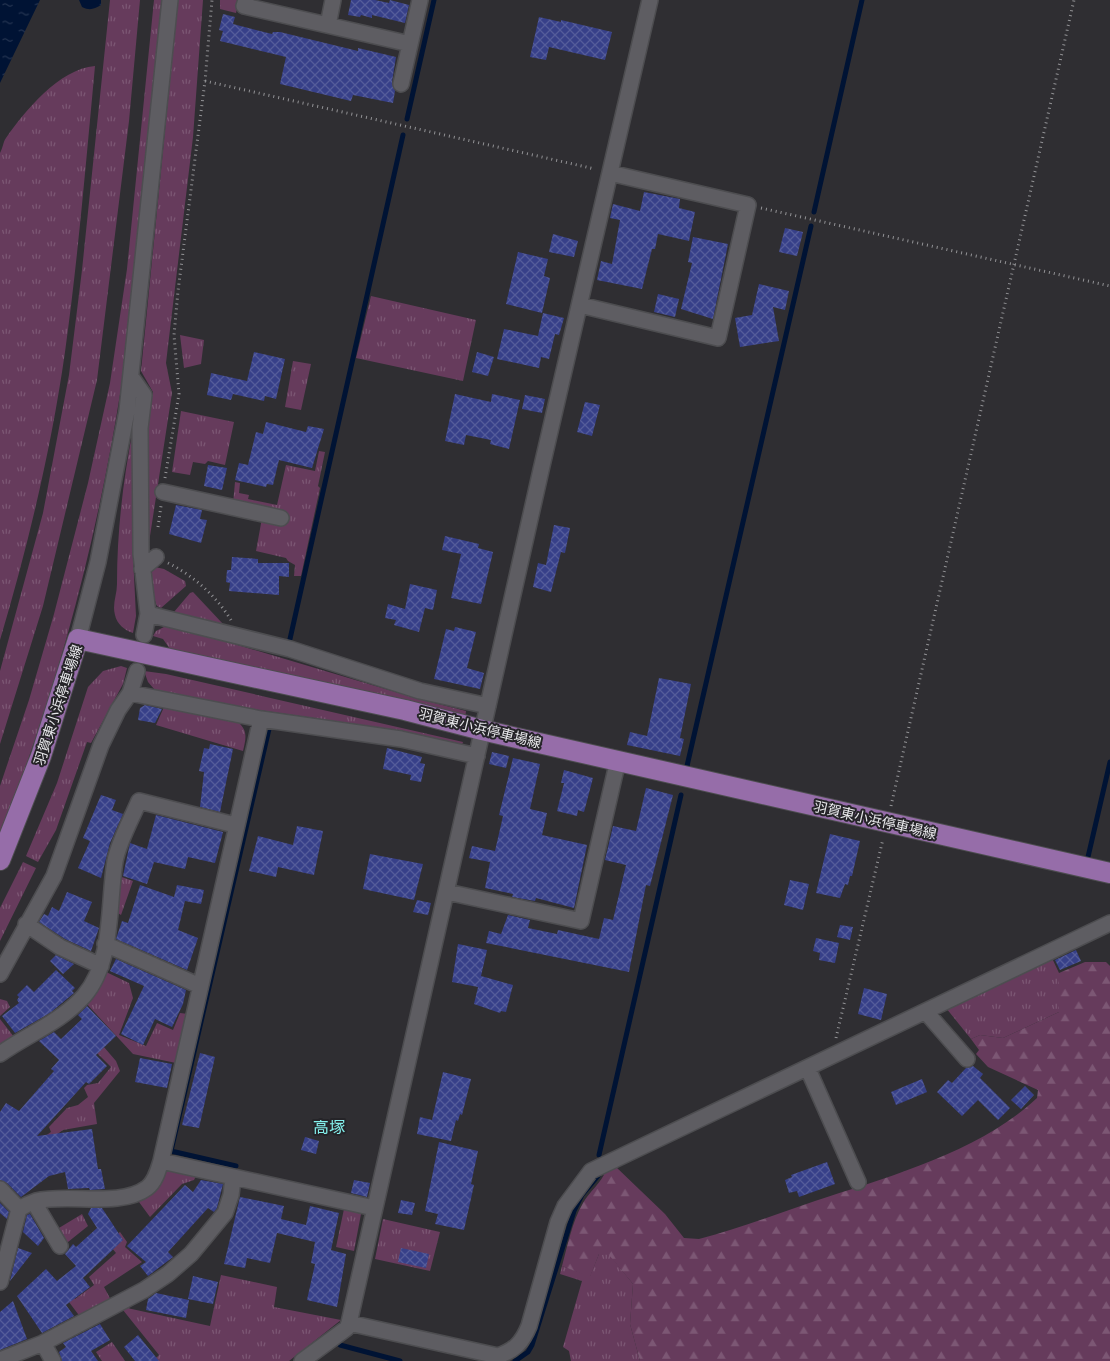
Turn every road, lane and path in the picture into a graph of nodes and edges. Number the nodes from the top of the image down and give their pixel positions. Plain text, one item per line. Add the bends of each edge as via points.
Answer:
1 (170, 0) edge
2 (212, 0) edge
3 (246, 0) edge
4 (334, 0) edge
5 (420, 0) edge
6 (650, 0) edge
7 (1074, 0) edge
8 (328, 25) junction
9 (410, 44) junction
10 (205, 81) junction
11 (401, 84) dead end
12 (610, 173) junction
13 (748, 205) junction
14 (1014, 264) junction
15 (1110, 286) edge
16 (580, 305) junction
17 (132, 378) junction
18 (163, 492) junction
19 (281, 518) dead end
20 (157, 530) dead end
21 (156, 556) joint
22 (142, 569) junction
23 (148, 614) junction
24 (144, 635) dead end
25 (241, 636) junction
26 (78, 639) junction
27 (137, 672) dead end
28 (130, 694) junction
29 (488, 706) junction
30 (261, 719) junction
31 (482, 730) junction
32 (477, 756) junction
33 (618, 760) junction
34 (887, 824) junction
35 (235, 825) junction
36 (0, 860) edge
37 (1110, 873) edge
38 (447, 892) junction
39 (1110, 923) edge
40 (26, 924) junction
41 (105, 944) junction
42 (101, 966) junction
43 (0, 974) edge
44 (200, 986) junction
45 (926, 1012) junction
46 (0, 1054) edge
47 (836, 1056) junction
48 (967, 1059) dead end
49 (808, 1069) junction
50 (161, 1162) junction
51 (233, 1178) junction
52 (858, 1182) dead end
53 (0, 1190) edge
54 (36, 1201) junction
55 (374, 1208) junction
56 (19, 1209) junction
57 (60, 1246) dead end
58 (0, 1282) edge
59 (349, 1323) junction
60 (43, 1343) junction
61 (0, 1360) edge
62 (53, 1361) edge
63 (302, 1361) edge

1 - 17 street
2 - 10 path
3 - 8 street via 244,6
4 - 8 street
5 - 9 street
6 - 12 street
7 - 14 path
8 - 9 street
9 - 11 street
10 - 12 path
10 - 18 path via 174,335 179,394
12 - 13 street
12 - 16 street
13 - 14 path
13 - 16 street via 718,338
14 - 15 path
14 - 34 path
16 - 29 street
17 - 22 street via 144,395 140,428
17 - 26 street via 99,553
18 - 19 street
18 - 20 path
21 - 22 street
21 - 25 path via 186,572 208,591
22 - 23 street
23 - 24 street
23 - 25 street
25 - 29 street via 420,691
26 - 31 main road, 羽賀東小浜停車場線 via 405,710
26 - 36 main road, 羽賀東小浜停車場線 via 41,756
27 - 28 street
28 - 30 street
28 - 40 street via 118,710 102,745 54,876
29 - 31 street
30 - 32 street via 401,739
30 - 35 street
31 - 32 street
31 - 33 main road, 羽賀東小浜停車場線
32 - 38 street
33 - 34 main road, 羽賀東小浜停車場線
33 - 38 street via 581,921
34 - 37 main road, 羽賀東小浜停車場線
34 - 47 path via 834,1046
35 - 41 street via 139,801 116,859
35 - 44 street
38 - 55 street
39 - 45 street
40 - 42 street via 60,947
40 - 43 street
41 - 42 street
41 - 44 street
42 - 46 street via 84,996 67,1013
44 - 50 street
45 - 47 street
45 - 48 street
47 - 49 street
49 - 52 street
49 - 59 street via 592,1171 565,1206 558,1222 530,1326 514,1350 498,1356
50 - 51 street
50 - 54 street via 148,1188 137,1194 122,1198
51 - 55 street
51 - 60 street via 224,1213 191,1254 144,1290
53 - 56 street
54 - 56 street
54 - 57 street
55 - 59 street
56 - 58 street
59 - 63 street via 347,1328
60 - 61 street
60 - 62 street

